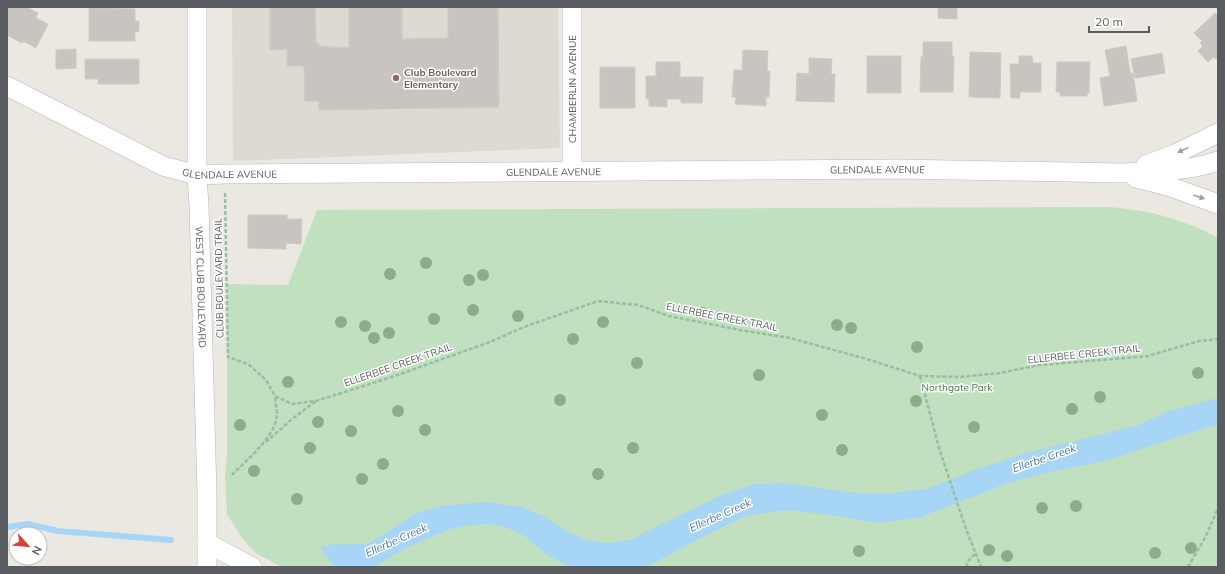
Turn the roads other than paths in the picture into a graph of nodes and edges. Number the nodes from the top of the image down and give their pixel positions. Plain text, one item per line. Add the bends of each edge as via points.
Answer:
1 (197, 7) edge
2 (572, 7) edge
3 (7, 86) edge
4 (1218, 133) edge
5 (1218, 161) edge
6 (572, 171) junction
7 (1121, 173) junction
8 (197, 175) junction
9 (1218, 204) edge
10 (207, 543) junction
11 (207, 567) edge
12 (252, 567) edge

1 - 8 street, WEST CLUB BOULEVARD
2 - 6 street, CHAMBERLIN AVENUE
3 - 8 street, GLENDALE AVENUE via 163,166
4 -> 7 street, GLENDALE AVENUE via 1175,154
5 - 7 street, GLENDALE AVENUE via 1158,171
6 - 7 street, GLENDALE AVENUE via 898,169
6 - 8 street, GLENDALE AVENUE
7 -> 9 street, GLENDALE AVENUE
8 - 10 street, WEST CLUB BOULEVARD
10 - 11 street, WEST CLUB BOULEVARD
10 - 12 street

